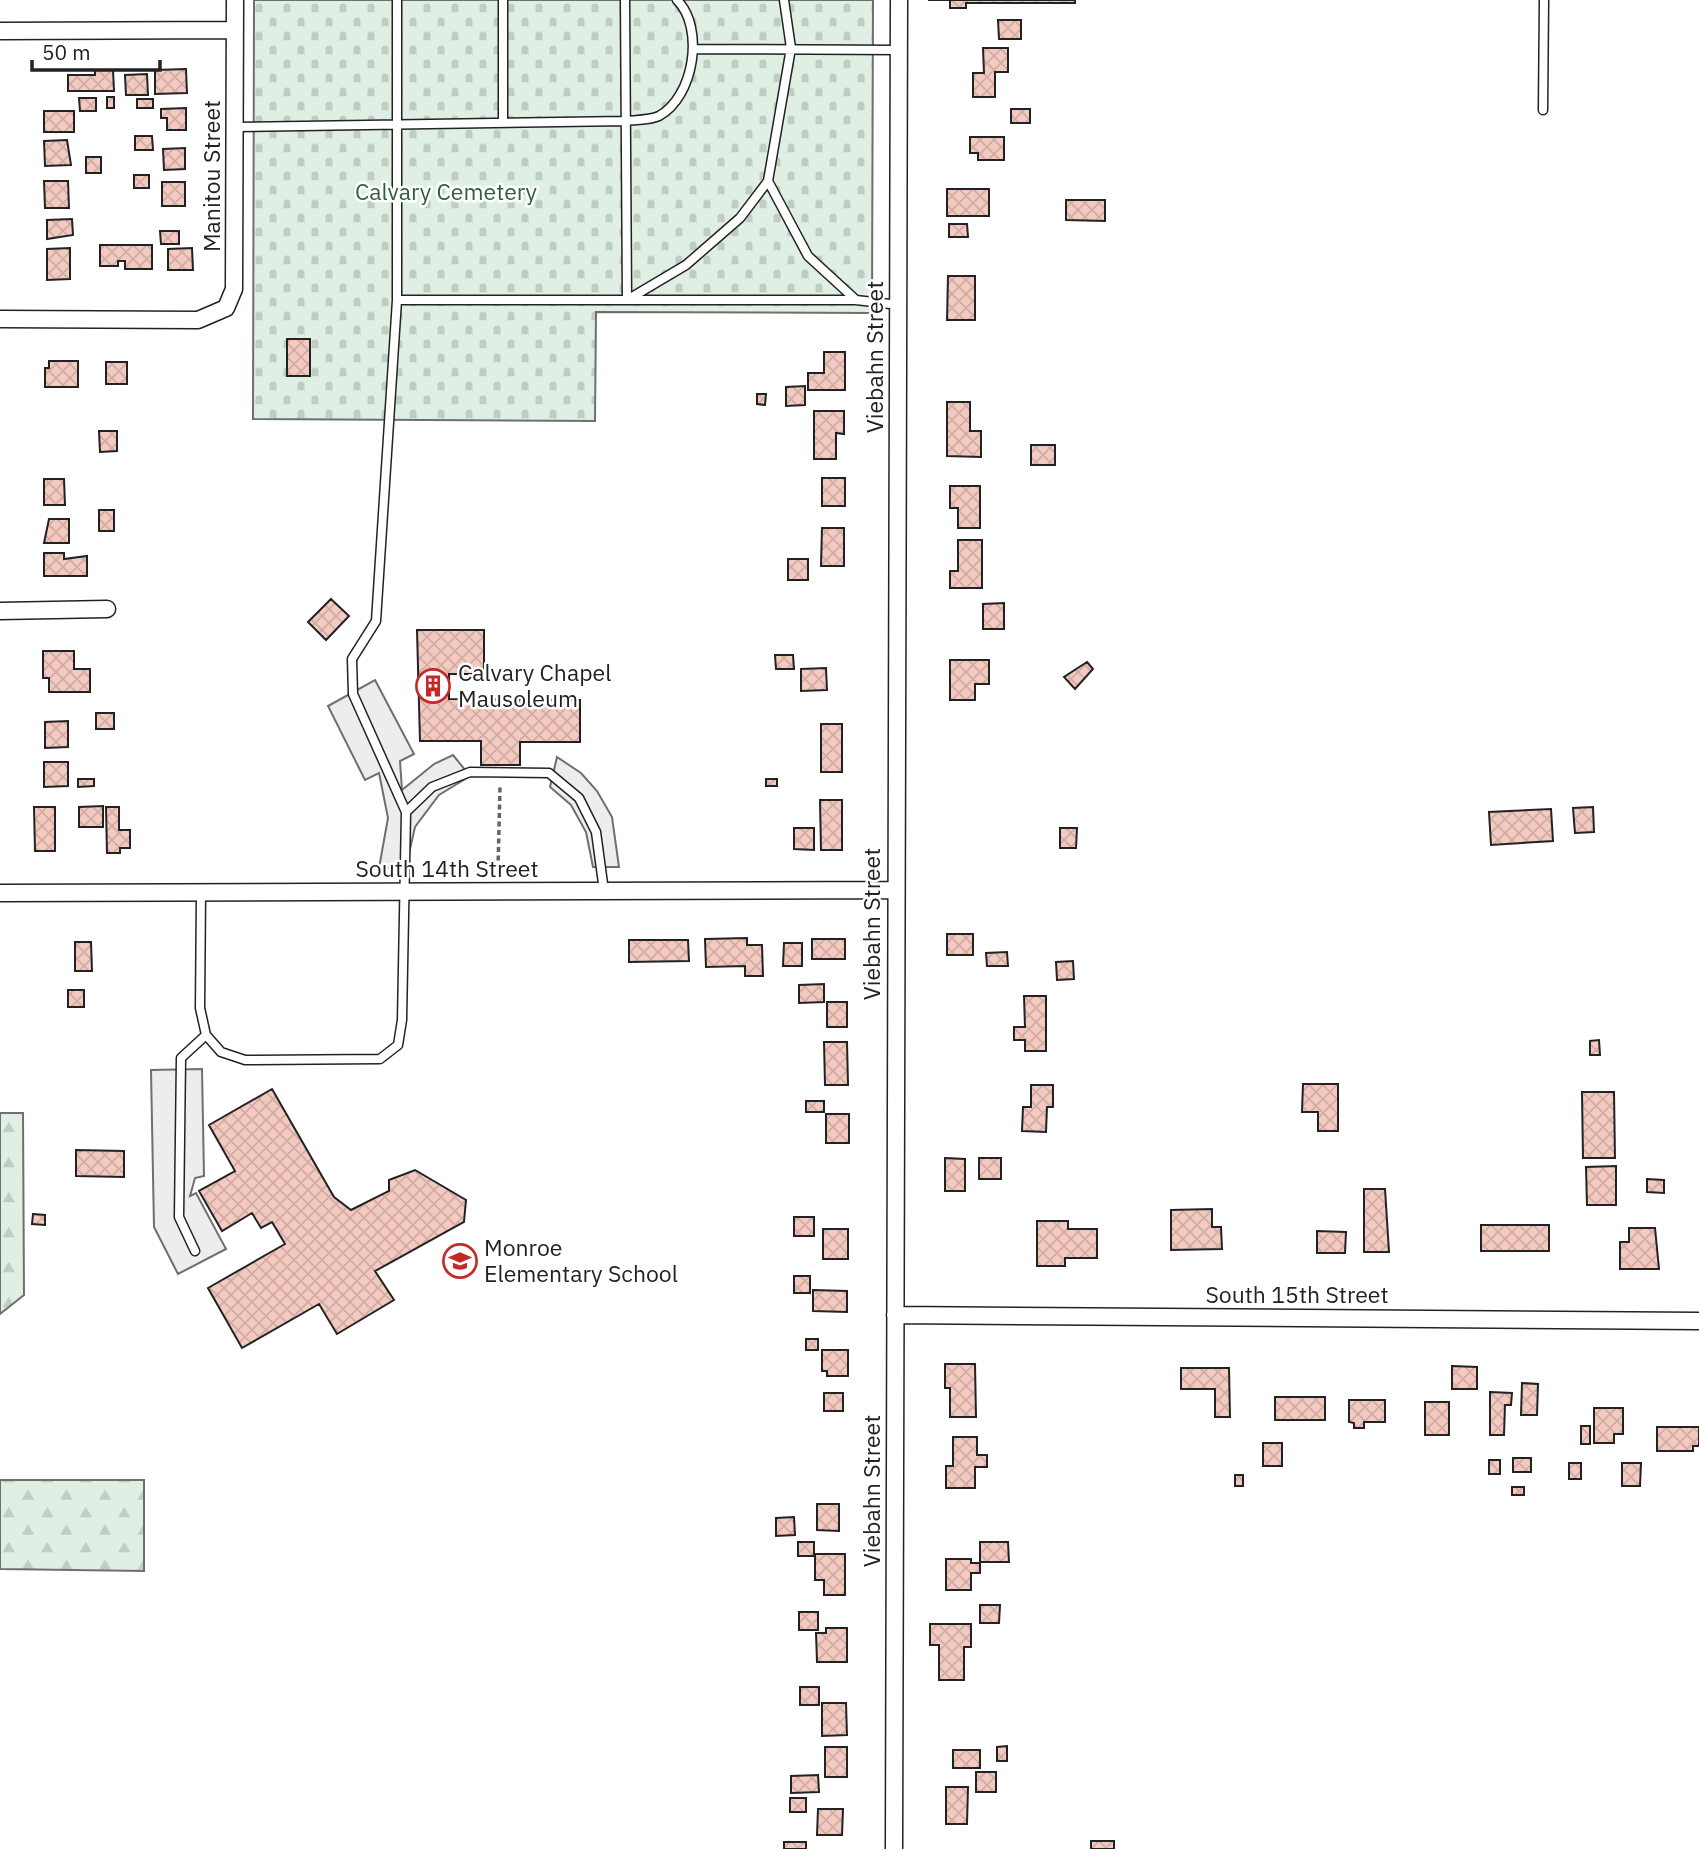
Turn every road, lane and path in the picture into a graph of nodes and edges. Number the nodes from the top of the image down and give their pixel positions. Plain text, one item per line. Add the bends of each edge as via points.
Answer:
1 (235, 0) edge
2 (397, 0) edge
3 (503, 0) edge
4 (625, 0) edge
5 (677, 0) edge
6 (783, 0) edge
7 (899, 0) edge
8 (1544, 0) edge
9 (234, 30) junction
10 (0, 32) edge
11 (791, 48) junction
12 (695, 49) junction
13 (899, 50) junction
14 (1543, 110) dead end
15 (503, 121) junction
16 (626, 121) junction
17 (397, 123) junction
18 (235, 127) junction
19 (768, 181) junction
20 (397, 300) junction
21 (627, 300) junction
22 (856, 300) junction
23 (899, 305) junction
24 (0, 319) edge
25 (107, 609) dead end
26 (0, 611) edge
27 (500, 787) dead end
28 (406, 812) junction
29 (498, 869) dead end
30 (895, 890) junction
31 (604, 891) junction
32 (0, 893) edge
33 (201, 893) junction
34 (403, 893) junction
35 (206, 1035) junction
36 (195, 1251) dead end
37 (895, 1315) junction
38 (1699, 1321) edge
39 (894, 1849) edge

1 - 9 street, Manitou Street
2 - 17 lane
3 - 15 lane
4 - 16 lane
5 - 12 lane via 685,9
6 - 11 lane
7 - 13 street, Viebahn Street
8 - 14 lane
9 - 10 street
9 - 18 street, Manitou Street
11 - 12 lane
11 - 13 lane
11 - 19 lane
12 - 16 lane via 684,90 658,116
13 - 23 street, Viebahn Street
15 - 16 lane
15 - 17 lane
16 - 21 lane
17 - 18 lane
17 - 20 lane
18 - 24 street, Manitou Street via 234,289 226,308 198,320
19 - 21 lane via 740,218 686,265
19 - 22 lane via 808,256
20 - 21 lane
20 - 28 lane via 376,621 352,659 354,694
21 - 22 lane
22 - 23 lane
23 - 30 street, Viebahn Street
25 - 26 street
27 - 29 path
28 - 31 lane via 432,787 470,772 549,773 579,798 596,832
28 - 34 lane
30 - 31 street, South 14th Street
30 - 37 street, Viebahn Street
31 - 34 street, South 14th Street
32 - 33 street, South 14th Street
33 - 34 street, South 14th Street
33 - 35 lane via 200,1008
34 - 35 lane via 402,1020 398,1045 380,1059 245,1060 221,1052
35 - 36 lane via 181,1058 179,1217
37 - 38 street, South 15th Street
37 - 39 street, Viebahn Street

